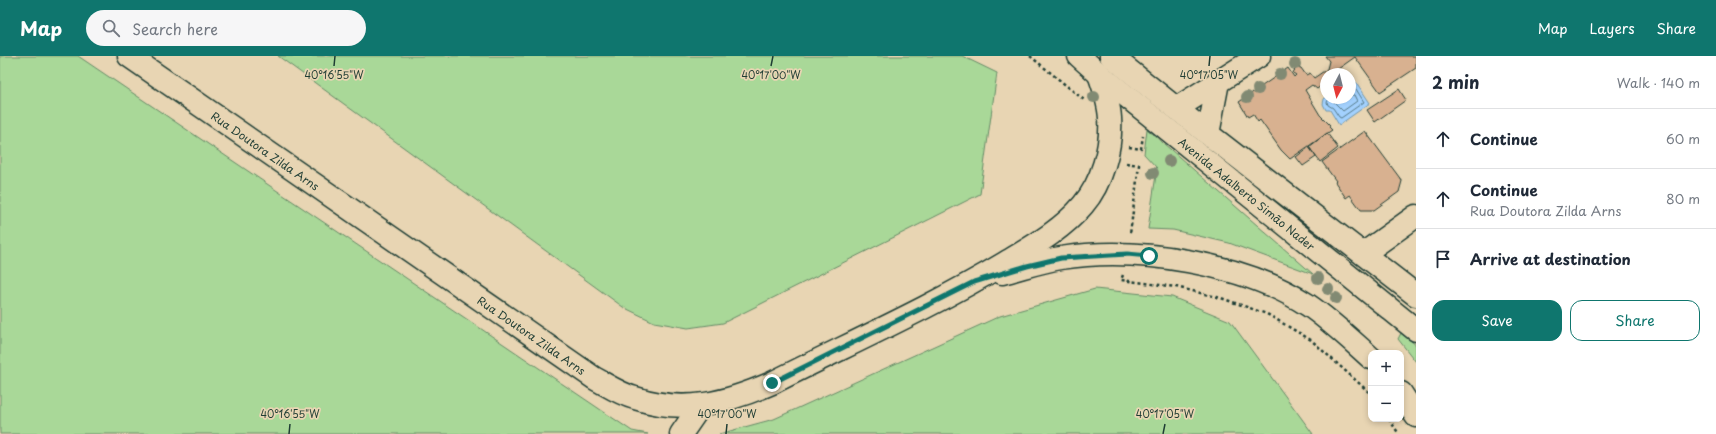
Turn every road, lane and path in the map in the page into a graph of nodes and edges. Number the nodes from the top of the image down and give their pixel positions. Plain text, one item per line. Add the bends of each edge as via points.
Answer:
1 (1030, 56) edge
2 (1079, 56) edge
3 (1111, 56) edge
4 (1259, 56) edge
5 (131, 57) edge
6 (1099, 74) junction
7 (1218, 82) junction
8 (1085, 100) dead end
9 (1177, 108) junction
10 (1208, 134) junction
11 (1105, 160) junction
12 (1416, 216) edge
13 (1127, 254) junction
14 (1363, 254) junction
15 (974, 282) junction
16 (1416, 295) edge
17 (1416, 330) edge
18 (1368, 355) edge
19 (1368, 391) edge
20 (1404, 398) edge
21 (701, 405) junction
22 (1416, 416) edge
23 (1391, 422) edge
24 (681, 434) edge
25 (1399, 434) edge

1 - 8 path
2 - 6 main road, Avenida Adalberto Simão Nader
3 - 9 main road, Avenida Adalberto Simão Nader
4 - 7 main road
5 - 21 main road, Rua Doutora Zilda Arns via 594,378 616,391 635,398 671,405
6 - 11 main road via 1110,118
6 - 17 main road, Avenida Adalberto Simão Nader
7 - 9 main road
7 - 10 main road
9 - 10 main road, Avenida Adalberto Simão Nader
10 - 14 main road, Avenida Adalberto Simão Nader
11 - 13 path via 1139,165
11 - 15 main road via 1094,188 1083,205 1065,222 1044,239
12 - 14 main road
13 - 15 main road via 1061,258
13 - 18 main road via 1209,266 1271,285 1308,305
13 - 19 path via 1122,280 1176,287 1221,298 1267,314 1311,340
14 - 16 main road, Avenida Adalberto Simão Nader
15 - 21 main road, Rua Doutora Zilda Arns via 766,386 724,402
20 - 22 main road
21 - 24 main road
23 - 25 path

